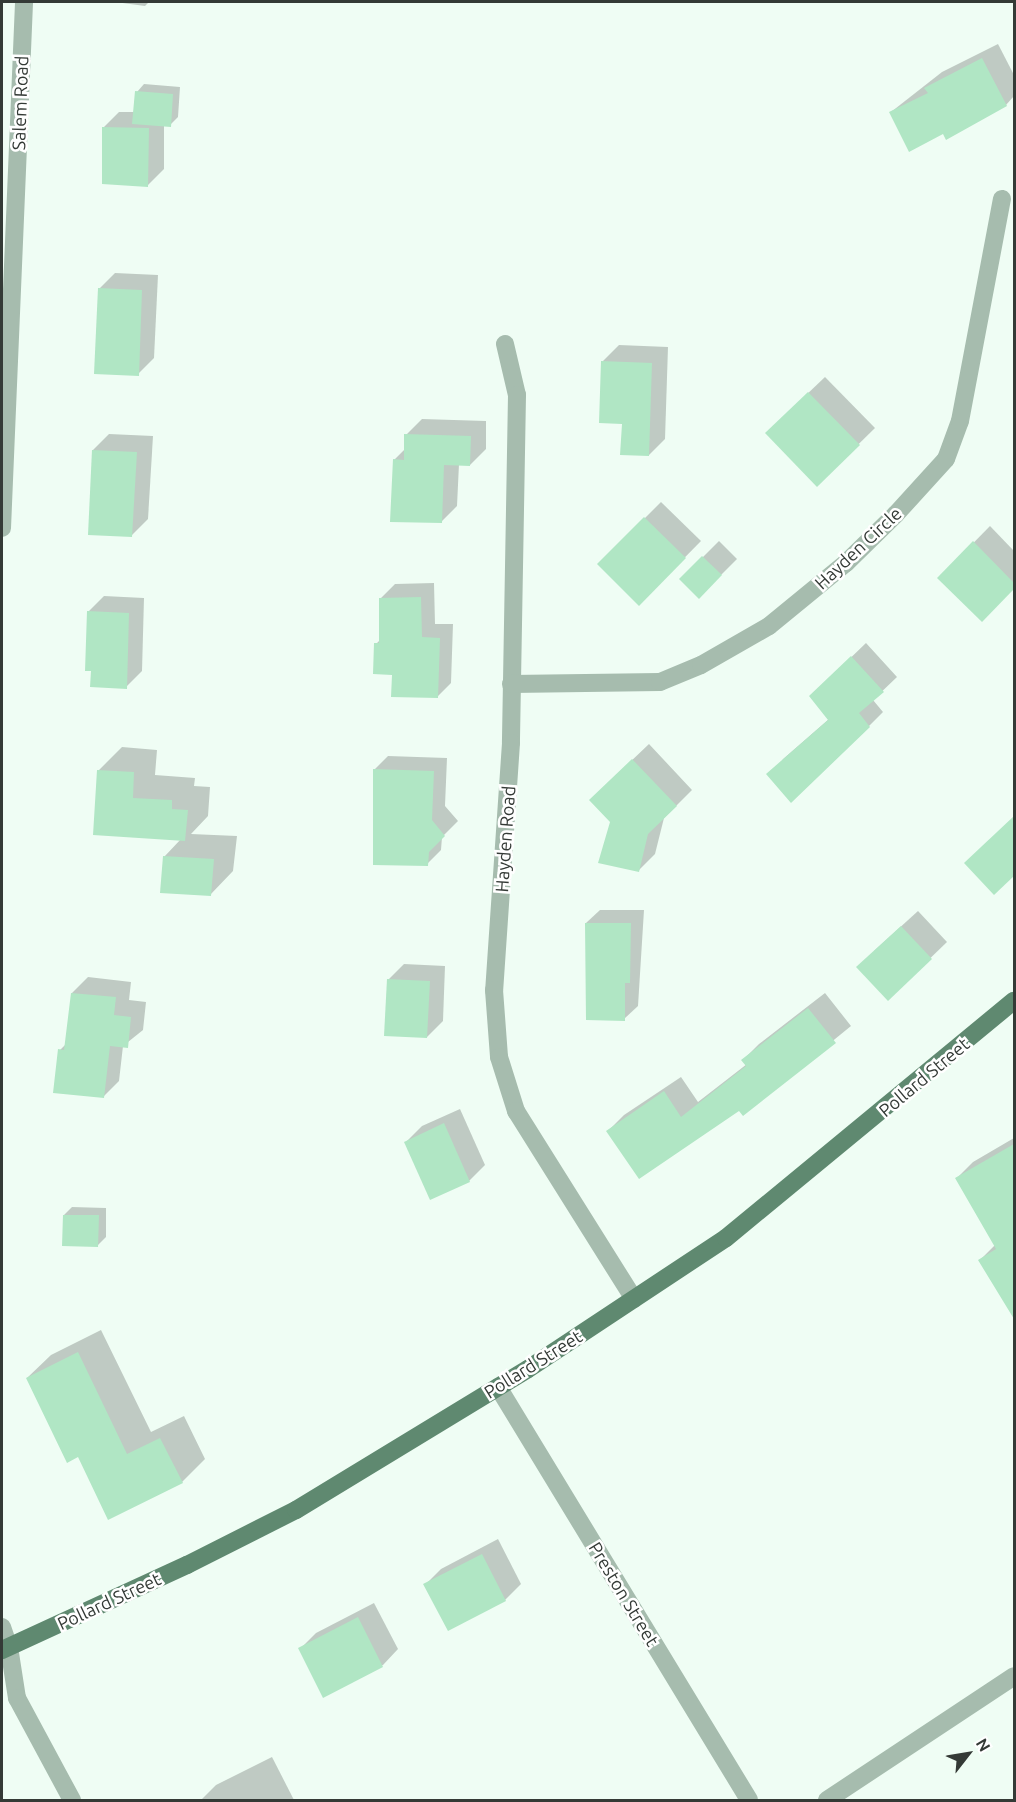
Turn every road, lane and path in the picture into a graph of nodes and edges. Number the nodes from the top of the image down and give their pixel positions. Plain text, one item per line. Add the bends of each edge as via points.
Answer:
1 (24, 2) edge
2 (1002, 200) dead end
3 (505, 344) dead end
4 (2, 528) edge
5 (511, 684) junction
6 (1014, 1001) edge
7 (634, 1299) junction
8 (498, 1387) junction
9 (2, 1628) edge
10 (5, 1648) edge
11 (1014, 1676) edge
12 (72, 1800) edge
13 (749, 1800) edge
14 (827, 1800) edge

1 - 4 street, Salem Road
2 - 5 street, Hayden Circle via 960,421 950,450 879,530 769,626 700,665 660,682
3 - 5 street, Hayden Road via 517,395
5 - 7 street, Hayden Road via 511,743 494,990 499,1057 516,1111
6 - 7 main road, Pollard Street via 726,1238
7 - 8 main road, Pollard Street
8 - 10 main road, Pollard Street via 296,1510
8 - 13 street, Preston Street
9 - 10 street
10 - 12 street via 17,1698
11 - 14 street

